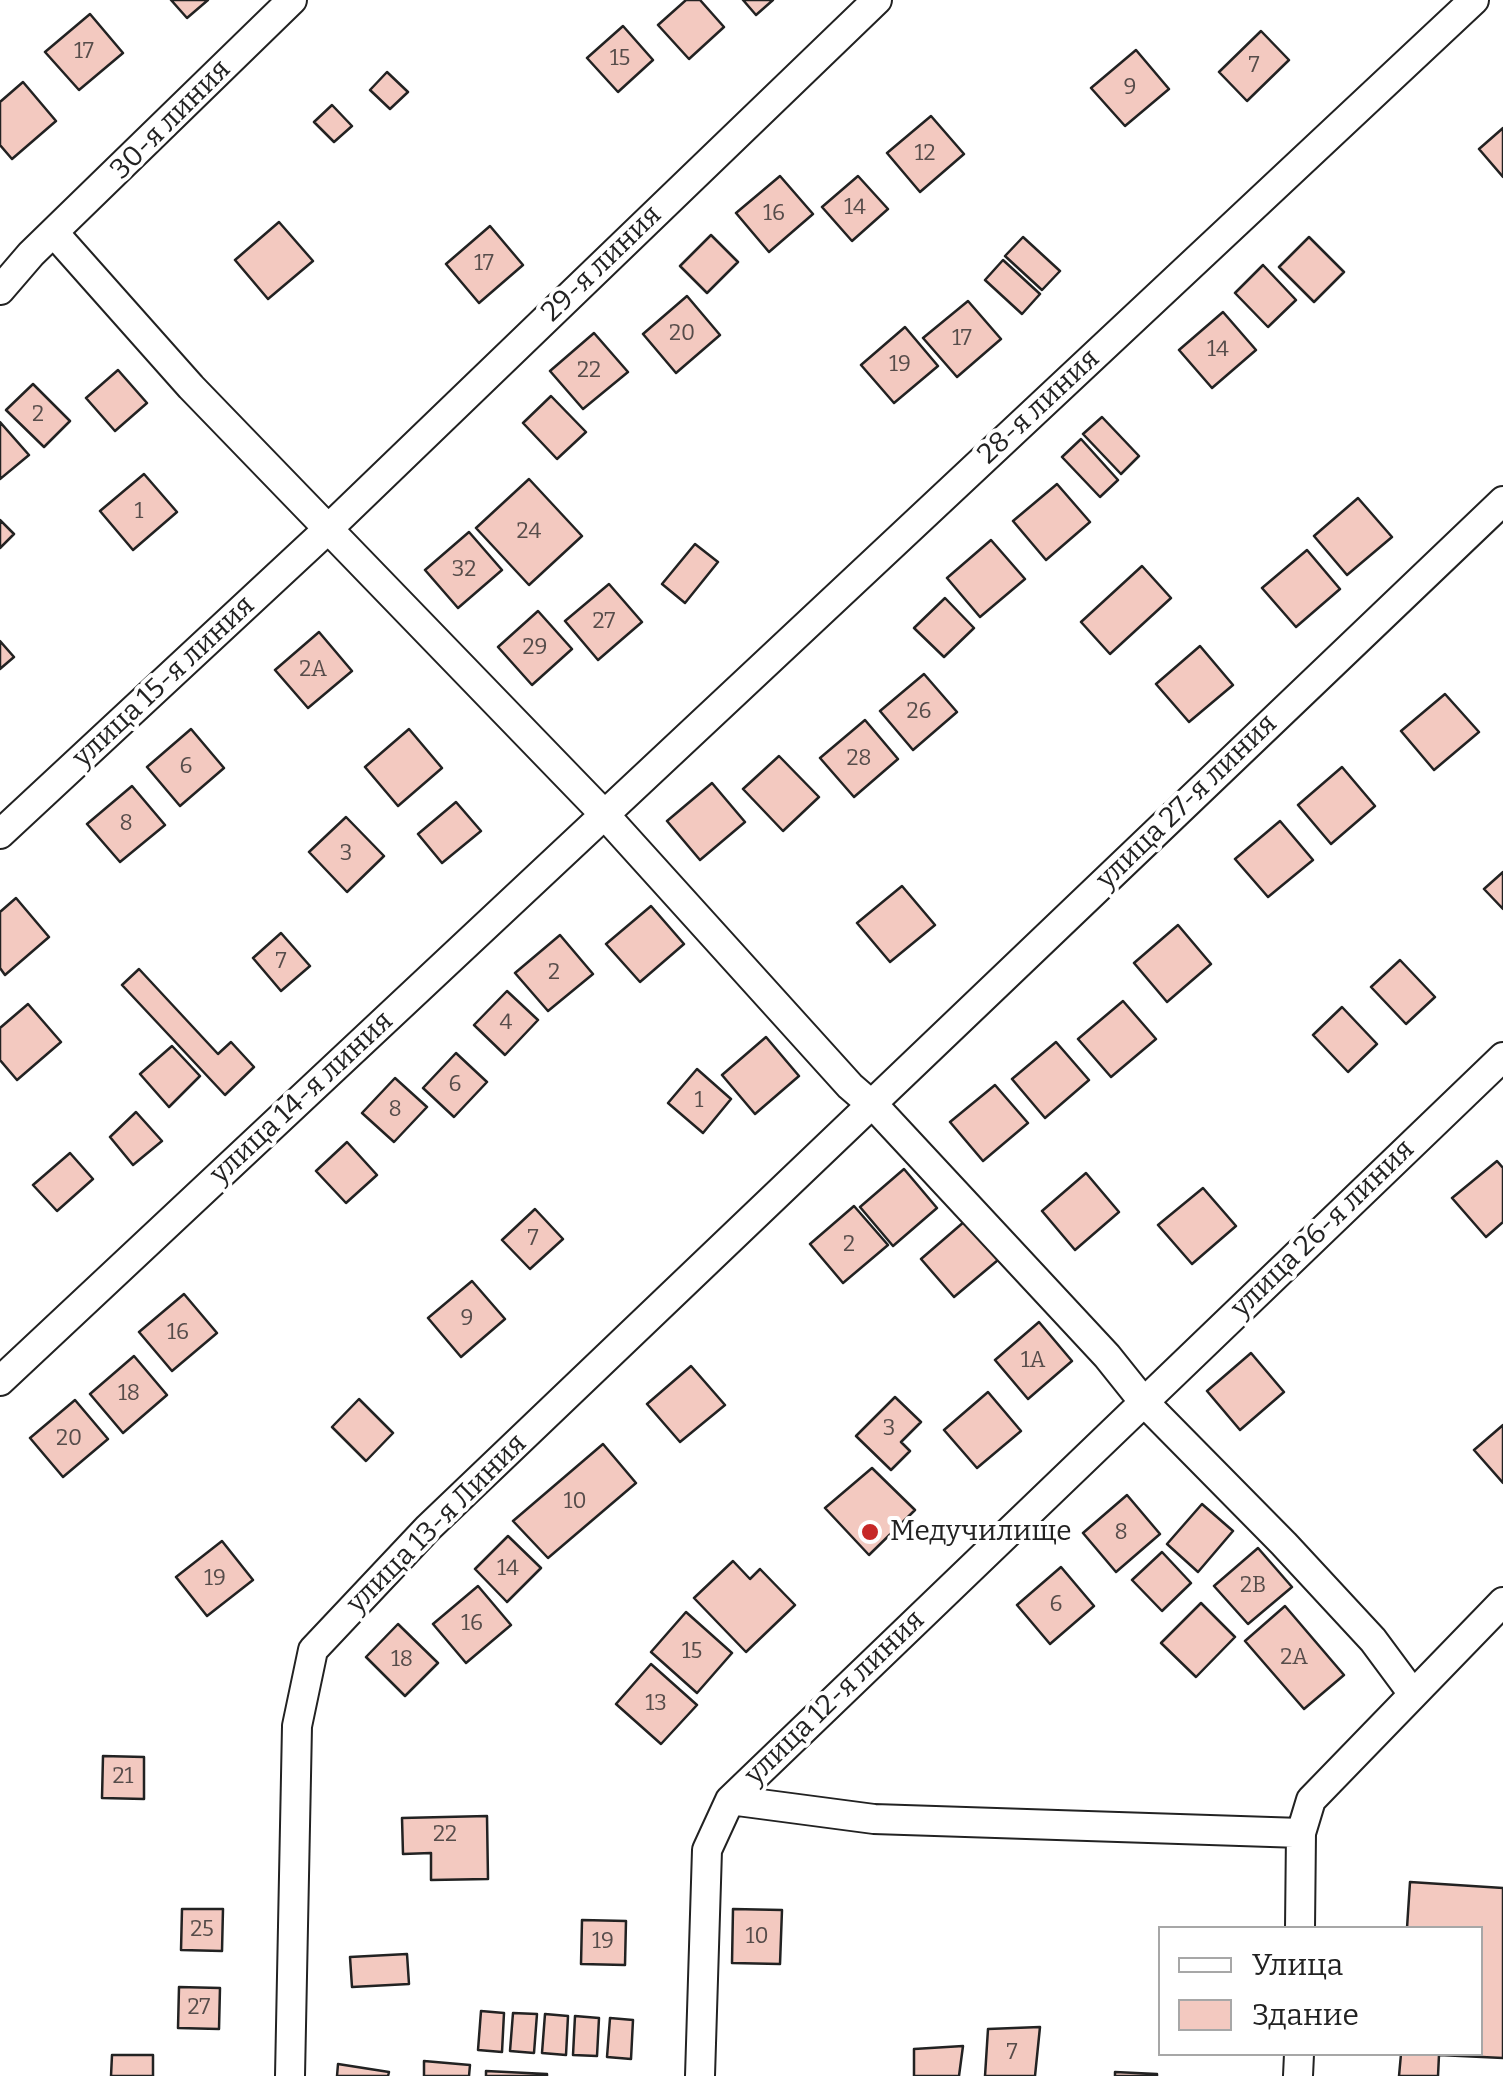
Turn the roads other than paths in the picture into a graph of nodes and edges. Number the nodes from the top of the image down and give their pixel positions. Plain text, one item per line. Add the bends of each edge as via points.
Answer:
1 (292, 0) edge
2 (878, 0) edge
3 (1474, 0) edge
4 (45, 242) junction
5 (0, 252) edge
6 (0, 290) edge
7 (1503, 501) edge
8 (327, 530) junction
9 (604, 814) junction
10 (0, 834) edge
11 (1503, 1057) edge
12 (870, 1103) junction
13 (0, 1381) edge
14 (1143, 1401) junction
15 (1503, 1602) edge
16 (1413, 1694) junction
17 (730, 1800) junction
18 (1300, 1832) junction
19 (1300, 1926) edge
20 (290, 2076) edge
21 (700, 2076) edge

1 - 4 street, 30-я линия
2 - 8 street, 29-я линия
3 - 9 street, 28-я линия
4 - 5 street
4 - 6 street, 30-я линия
4 - 8 street
7 - 12 street, улица 27-я линия
8 - 9 street
8 - 10 street, улица 15-я линия
9 - 12 street
9 - 13 street, улица 14-я линия
11 - 14 street, улица 26-я линия
12 - 14 street
12 - 20 street, улица 13-я Линия via 428,1528 313,1650 297,1726
14 - 16 street via 1361,1626
14 - 17 street, улица 12-я линия
15 - 16 street
16 - 18 street via 1311,1800
17 - 18 street via 874,1818
17 - 21 street, улица 12-я линия via 706,1850
18 - 19 street

